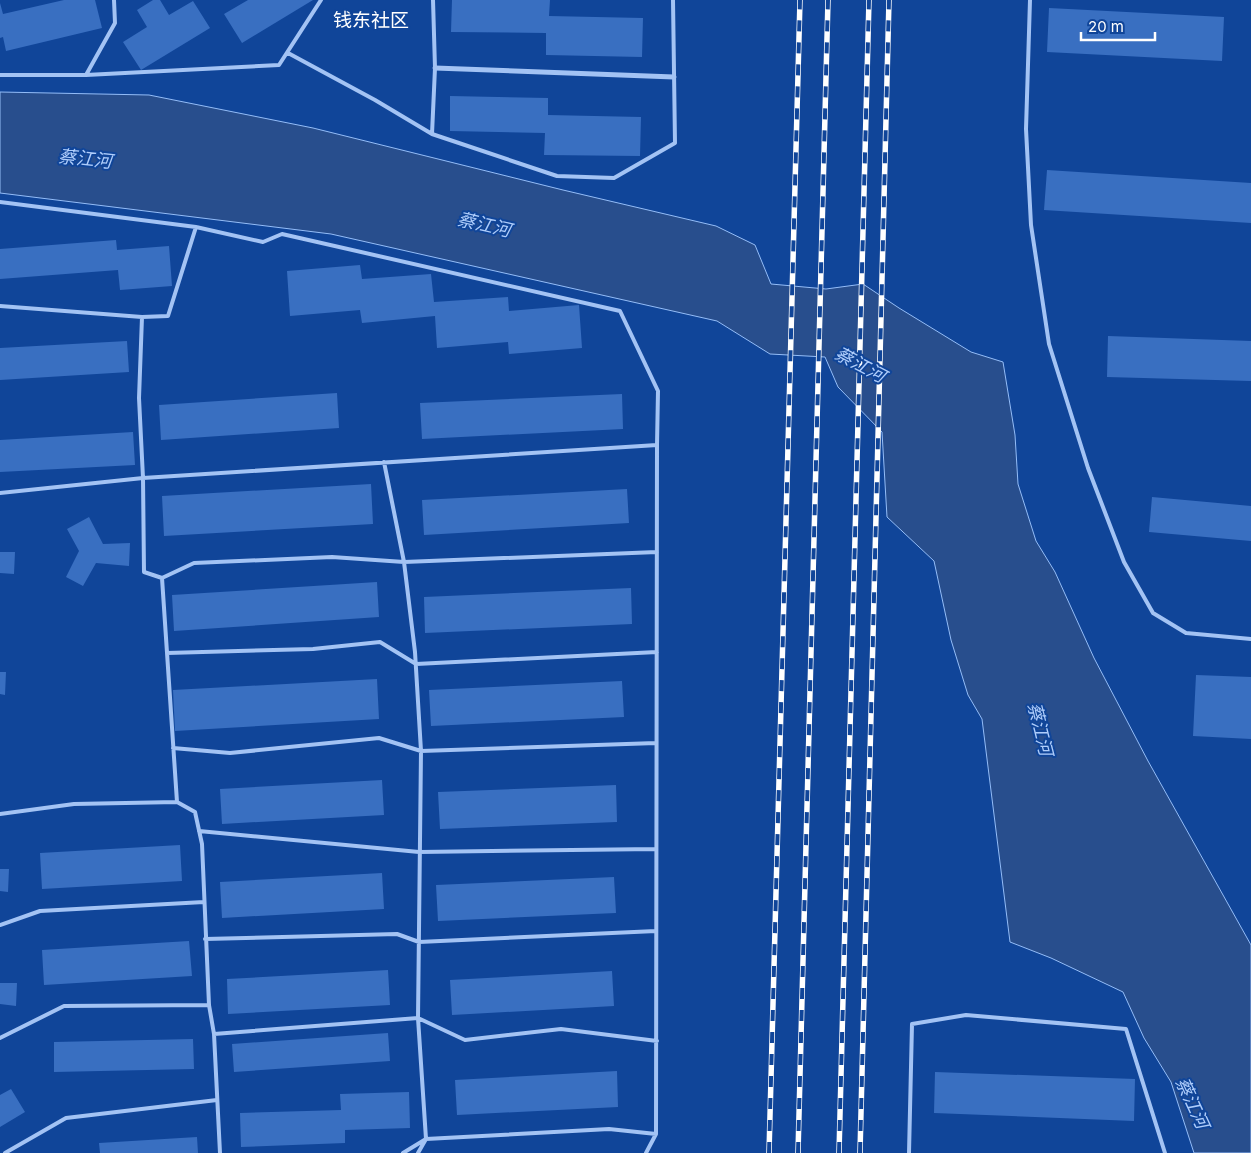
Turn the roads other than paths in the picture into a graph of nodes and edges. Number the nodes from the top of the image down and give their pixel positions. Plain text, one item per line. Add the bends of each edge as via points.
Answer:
1 (114, 0) edge
2 (321, 0) edge
3 (433, 0) edge
4 (673, 0) edge
5 (1030, 0) edge
6 (288, 53) junction
7 (435, 68) junction
8 (0, 75) edge
9 (86, 75) junction
10 (674, 77) junction
11 (432, 134) junction
12 (0, 202) edge
13 (196, 227) junction
14 (0, 306) edge
15 (142, 317) junction
16 (657, 445) junction
17 (384, 462) junction
18 (143, 478) junction
19 (0, 493) edge
20 (657, 552) junction
21 (404, 562) junction
22 (162, 578) junction
23 (1251, 639) edge
24 (656, 652) junction
25 (166, 653) junction
26 (416, 664) junction
27 (656, 743) junction
28 (173, 748) junction
29 (421, 751) junction
30 (176, 802) junction
31 (0, 814) edge
32 (199, 831) junction
33 (656, 849) junction
34 (418, 852) junction
35 (204, 902) junction
36 (0, 925) edge
37 (656, 931) junction
38 (206, 939) junction
39 (419, 942) junction
40 (209, 1005) junction
41 (418, 1018) junction
42 (214, 1034) junction
43 (0, 1038) edge
44 (657, 1041) junction
45 (217, 1100) junction
46 (656, 1134) junction
47 (426, 1139) junction
48 (5, 1153) edge
49 (220, 1153) edge
50 (403, 1153) edge
51 (418, 1153) edge
52 (646, 1153) edge
53 (909, 1153) edge
54 (1165, 1153) edge

1 - 9 lane via 115,23
2 - 6 lane
3 - 7 lane
4 - 10 lane
5 - 23 lane via 1026,130 1031,226 1049,344 1088,468 1124,562 1154,613 1186,633
6 - 9 lane via 279,66
6 - 11 lane
7 - 10 street
7 - 11 lane
8 - 9 lane
10 - 11 lane via 675,143 614,178 557,176
12 - 13 lane
13 - 15 lane via 168,316
13 - 16 lane via 263,242 282,234 620,311 658,391
14 - 15 lane
15 - 18 lane via 139,398
16 - 17 lane
16 - 20 lane
17 - 18 lane
17 - 21 lane
18 - 19 lane
18 - 22 lane via 144,572
20 - 21 lane
20 - 24 lane
21 - 22 lane via 332,557 194,564
21 - 26 lane
22 - 25 lane
24 - 26 lane
24 - 27 lane
25 - 26 lane via 313,649 380,642
25 - 28 lane
26 - 29 lane
27 - 29 lane
27 - 33 lane
28 - 29 lane via 230,753 379,738
28 - 30 lane
29 - 34 lane
30 - 31 lane via 74,804
30 - 32 lane via 195,812
32 - 34 lane
32 - 35 lane
33 - 34 lane
33 - 37 lane
34 - 39 lane
35 - 36 lane via 40,911
35 - 38 lane
37 - 39 lane
37 - 44 lane
38 - 39 lane via 396,934
38 - 40 lane
39 - 41 lane
40 - 42 lane
40 - 43 lane via 64,1006
41 - 42 lane
41 - 44 lane via 465,1040 562,1029
41 - 47 lane
42 - 45 lane
44 - 46 lane
45 - 48 lane via 66,1118
45 - 49 lane
46 - 47 lane via 609,1129
46 - 52 lane
47 - 50 lane
47 - 51 lane
53 - 54 lane via 912,1024 966,1015 1126,1029

